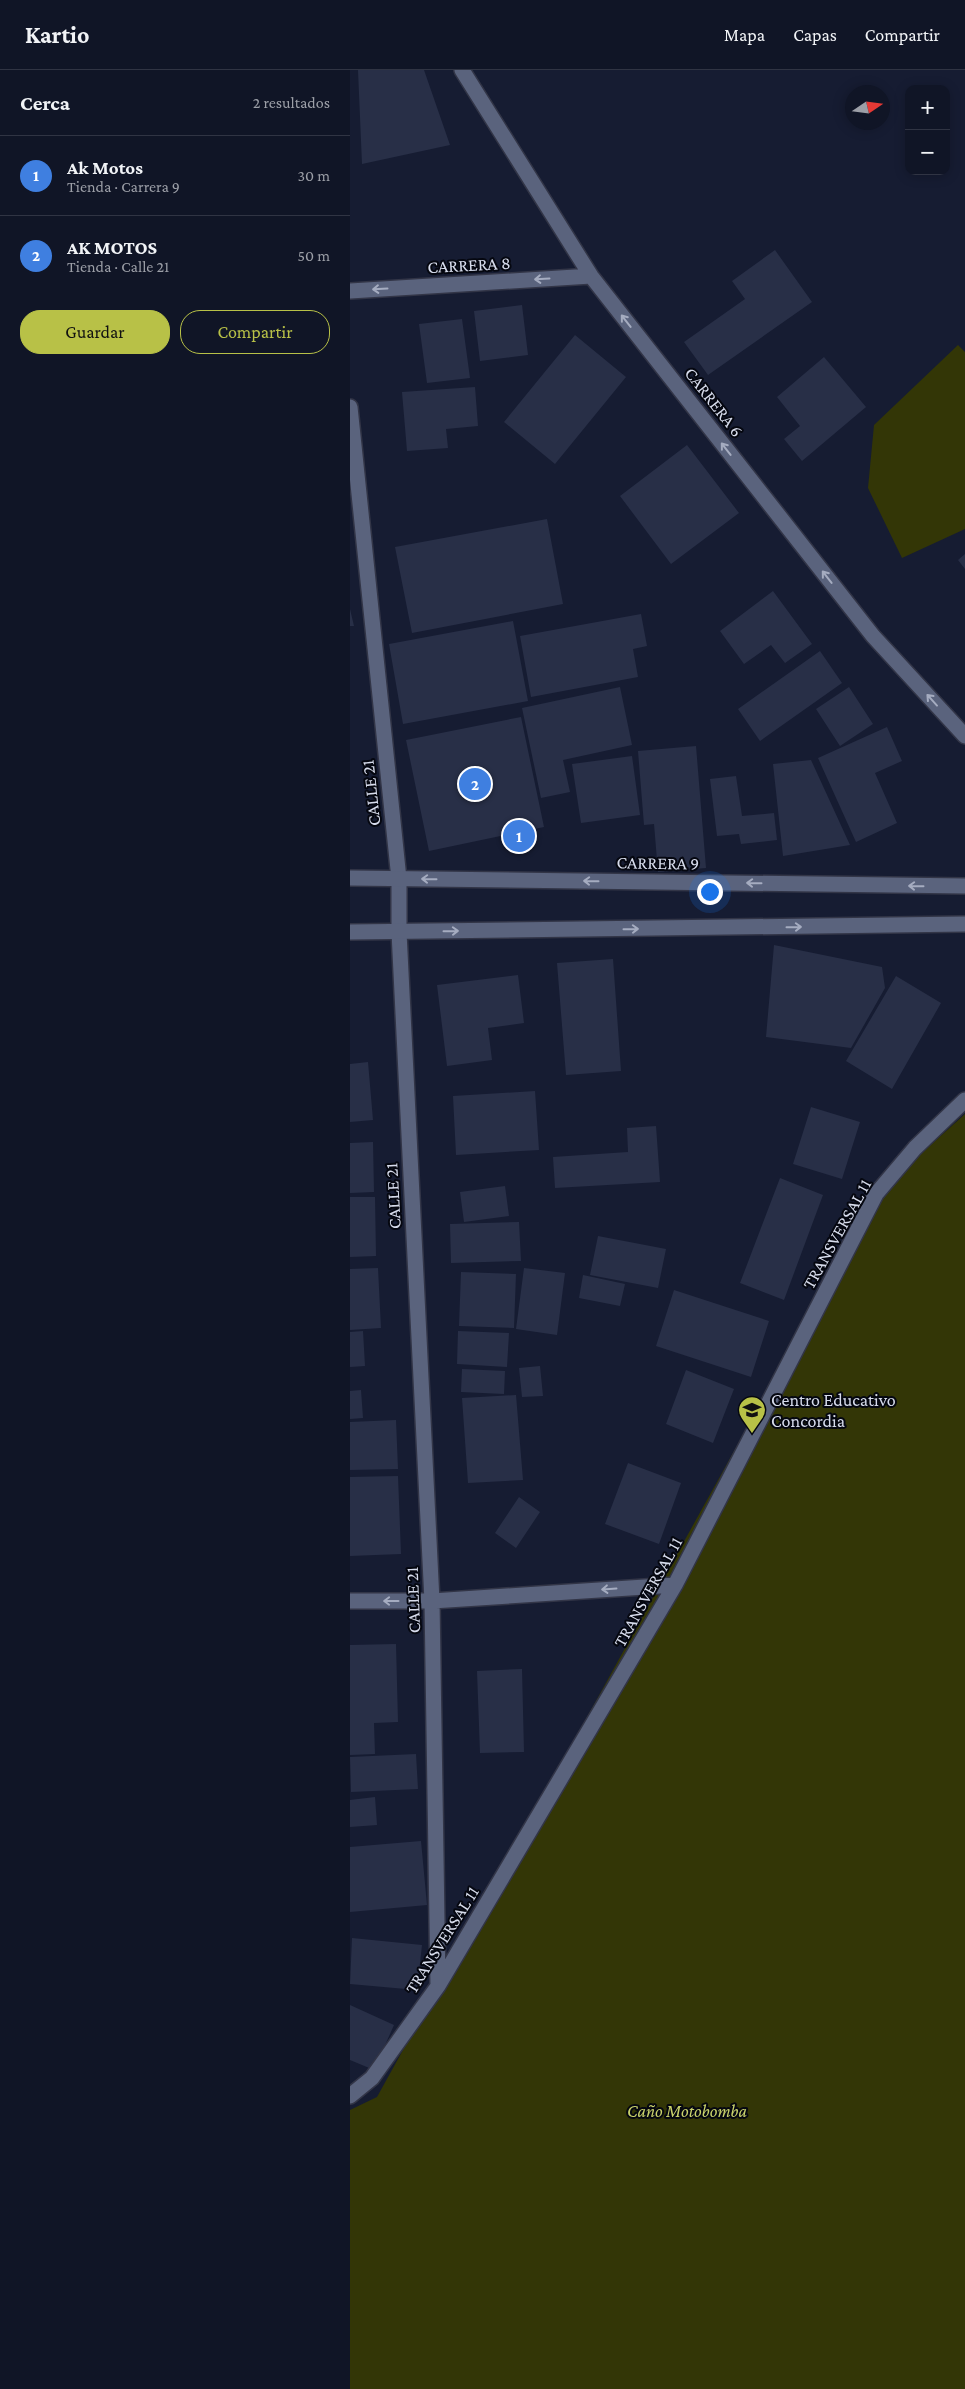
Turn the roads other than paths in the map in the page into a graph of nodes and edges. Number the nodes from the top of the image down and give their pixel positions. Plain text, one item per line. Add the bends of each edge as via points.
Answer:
1 (462, 70) edge
2 (591, 276) junction
3 (350, 291) edge
4 (350, 407) edge
5 (965, 736) edge
6 (350, 878) edge
7 (399, 879) junction
8 (965, 886) edge
9 (965, 924) edge
10 (350, 932) edge
11 (399, 932) junction
12 (965, 1100) edge
13 (675, 1585) junction
14 (350, 1601) edge
15 (432, 1601) junction
16 (438, 1986) junction
17 (350, 2096) edge

1 - 2 street, CARRERA 6
2 -> 3 street, CARRERA 8
5 -> 2 street, CARRERA 6 via 873,636
4 - 7 street, CALLE 21
6 - 7 street, CARRERA 9
8 -> 7 street, CARRERA 9
7 - 11 street, CALLE 21
11 -> 9 street
10 - 11 street
11 - 15 street, CALLE 21
12 - 13 street, TRANSVERSAL 11 via 915,1148 876,1194
13 -> 15 street
13 - 16 street, TRANSVERSAL 11
15 -> 14 street
15 - 16 street, CALLE 21
16 - 17 street, TRANSVERSAL 11 via 372,2078

